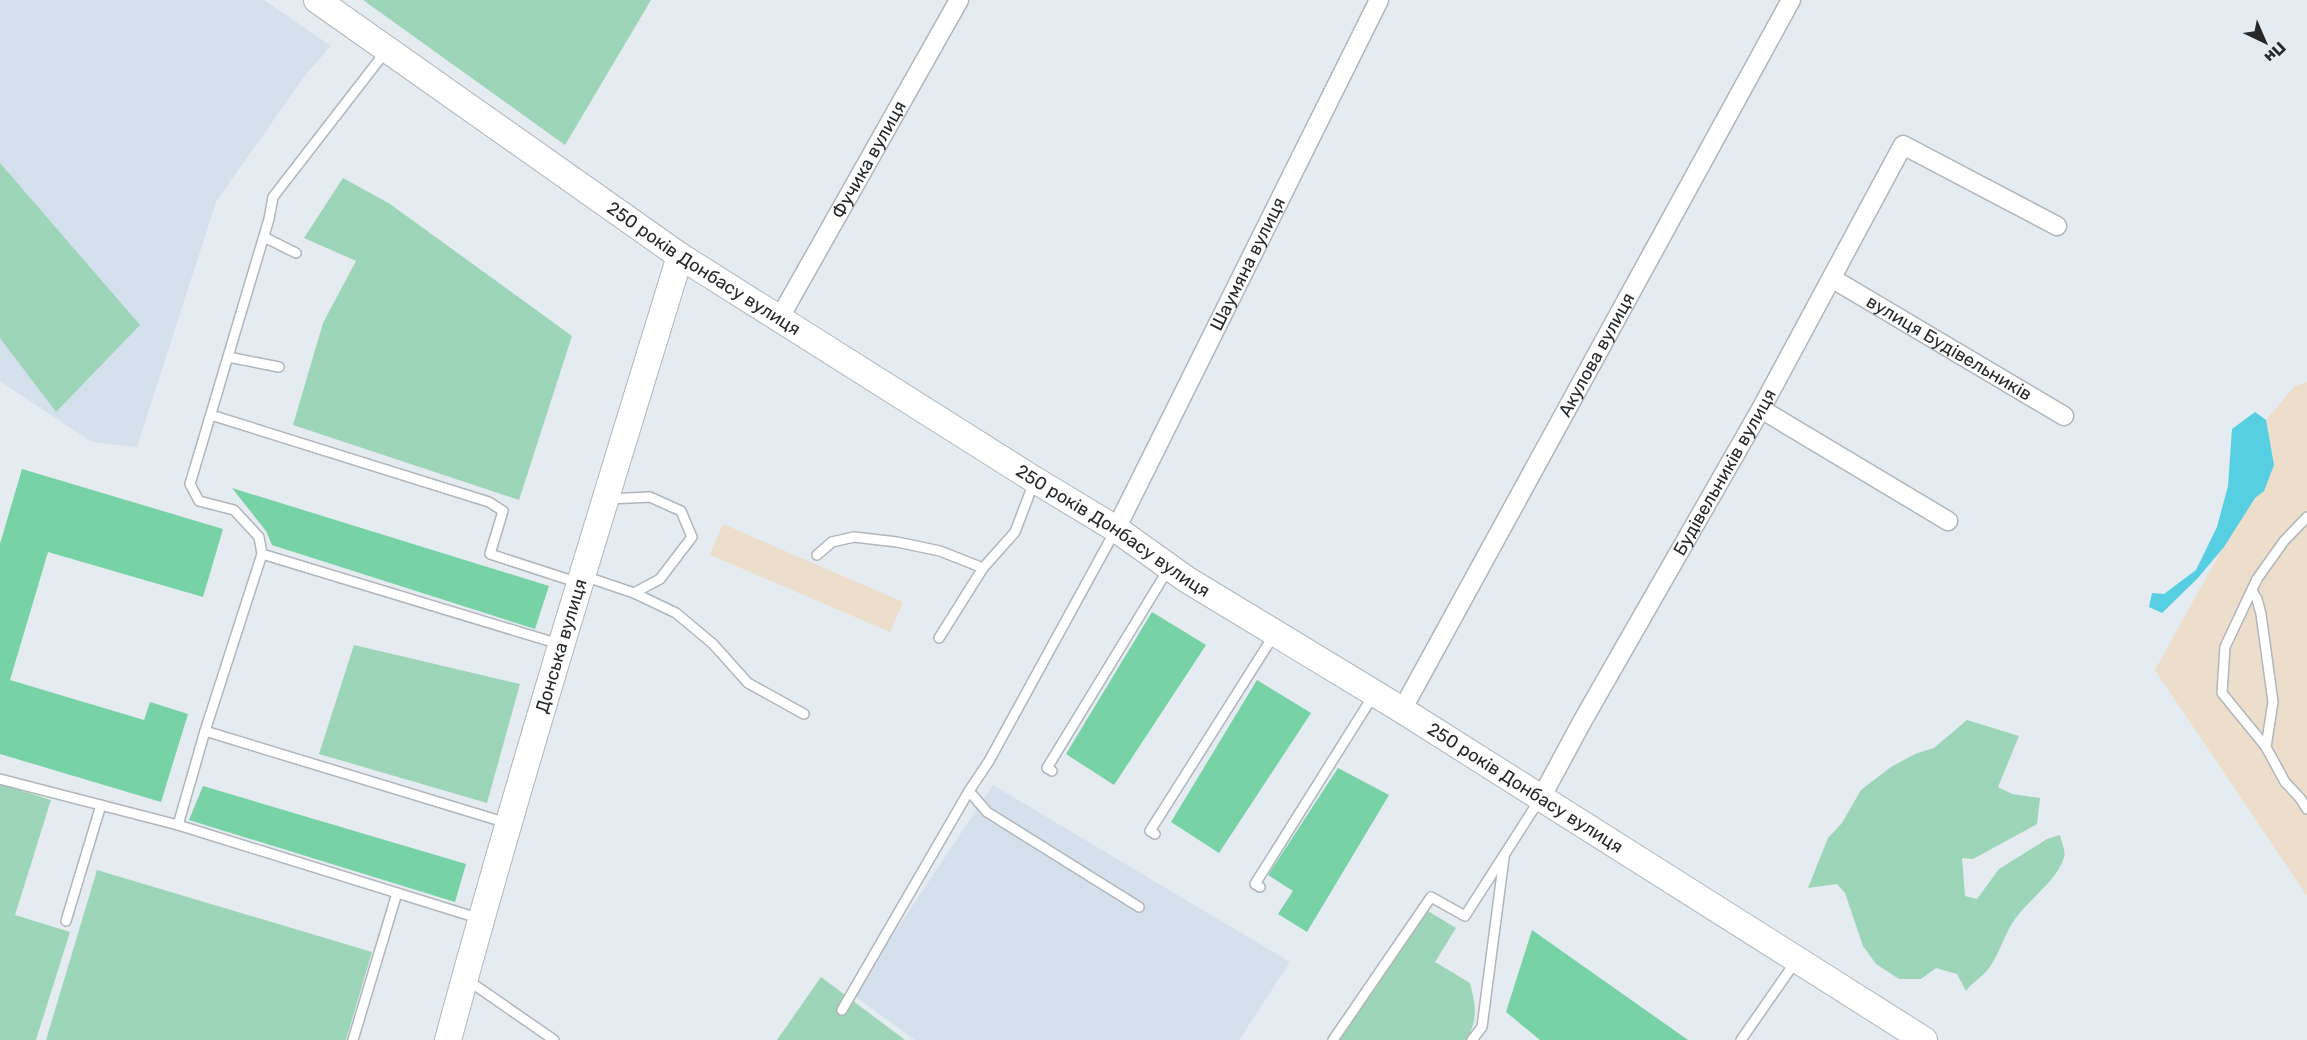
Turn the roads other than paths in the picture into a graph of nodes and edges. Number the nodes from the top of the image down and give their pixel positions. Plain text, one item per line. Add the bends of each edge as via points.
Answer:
1 (317, 0) edge
2 (959, 0) edge
3 (1379, 0) edge
4 (1791, 0) edge
5 (388, 49) junction
6 (2056, 226) dead end
7 (264, 237) junction
8 (296, 253) dead end
9 (680, 256) junction
10 (1833, 279) junction
11 (779, 319) junction
12 (228, 357) junction
13 (279, 367) dead end
14 (1761, 409) junction
15 (211, 415) junction
16 (2064, 416) dead end
17 (1035, 480) junction
18 (605, 499) junction
19 (2307, 517) edge
20 (1948, 521) dead end
21 (1116, 529) junction
22 (262, 554) junction
23 (817, 555) dead end
24 (983, 568) junction
25 (1169, 568) junction
26 (580, 579) junction
27 (2252, 591) junction
28 (634, 593) junction
29 (1275, 633) junction
30 (939, 638) dead end
31 (560, 644) junction
32 (1375, 693) junction
33 (1402, 710) junction
34 (804, 714) dead end
35 (205, 731) junction
36 (2266, 747) junction
37 (1052, 771) dead end
38 (0, 779) edge
39 (969, 791) junction
40 (1541, 798) junction
41 (101, 805) junction
42 (2307, 809) edge
43 (507, 823) junction
44 (178, 825) junction
45 (1155, 834) dead end
46 (1504, 856) junction
47 (1260, 887) dead end
48 (397, 893) junction
49 (1139, 907) dead end
50 (481, 919) junction
51 (66, 921) dead end
52 (1797, 960) junction
53 (464, 978) junction
54 (842, 1010) dead end
55 (354, 1040) edge
56 (448, 1040) edge
57 (554, 1040) edge
58 (1332, 1040) edge
59 (1472, 1040) edge
60 (1741, 1040) edge
61 (1924, 1040) edge

1 - 5 street, 250 років Донбасу вулиця
2 - 11 street, Фучика вулиця
3 - 21 street, Шаумяна вулиця
4 - 33 street, Акулова вулиця
5 - 7 lane via 273,197
5 - 9 street, 250 років Донбасу вулиця
6 - 10 street, Будівельників вулиця via 1903,145
7 - 8 lane
7 - 12 lane
9 - 11 street, 250 років Донбасу вулиця
9 - 18 street, Донська вулиця
10 - 14 street, Будівельників вулиця
10 - 16 street, вулиця Будівельників
11 - 17 street, 250 років Донбасу вулиця
12 - 13 lane
12 - 15 lane
14 - 20 street
14 - 40 street, Будівельників вулиця
15 - 22 lane via 190,484 199,501 234,510 259,537
15 - 26 lane via 489,502 503,511 489,554
17 - 21 street, 250 років Донбасу вулиця
17 - 24 lane via 1016,532
18 - 26 street, Донська вулиця
18 - 28 lane via 650,497 681,511 692,537 660,579
19 - 27 lane via 2284,541
21 - 25 street, 250 років Донбасу вулиця
21 - 39 lane
22 - 31 lane
22 - 35 lane
23 - 24 lane via 832,542 855,537 940,551
24 - 30 lane
25 - 29 street, 250 років Донбасу вулиця
25 - 37 lane via 1047,768
26 - 28 lane
26 - 31 street, Донська вулиця
27 - 36 lane via 2261,614 2273,702
27 - 36 lane via 2225,647 2222,693
28 - 34 lane via 676,613 714,644 748,683
29 - 32 street, 250 років Донбасу вулиця
29 - 45 lane via 1150,831
31 - 43 street, Донська вулиця
32 - 33 street, 250 років Донбасу вулиця
32 - 47 lane via 1255,884
33 - 40 street, 250 років Донбасу вулиця
35 - 43 lane
35 - 44 lane
36 - 42 lane via 2285,782
38 - 41 lane
39 - 49 lane via 987,812
39 - 54 lane
40 - 46 lane
40 - 52 street, 250 років Донбасу вулиця
41 - 44 lane
41 - 51 lane
43 - 50 street, Донська вулиця
44 - 48 lane
46 - 58 lane via 1465,916 1431,897
46 - 59 lane via 1482,1027
48 - 50 lane
48 - 55 lane
50 - 53 street, Донська вулиця
52 - 60 lane
52 - 61 street, 250 років Донбасу вулиця
53 - 56 street, Донська вулиця
53 - 57 lane

